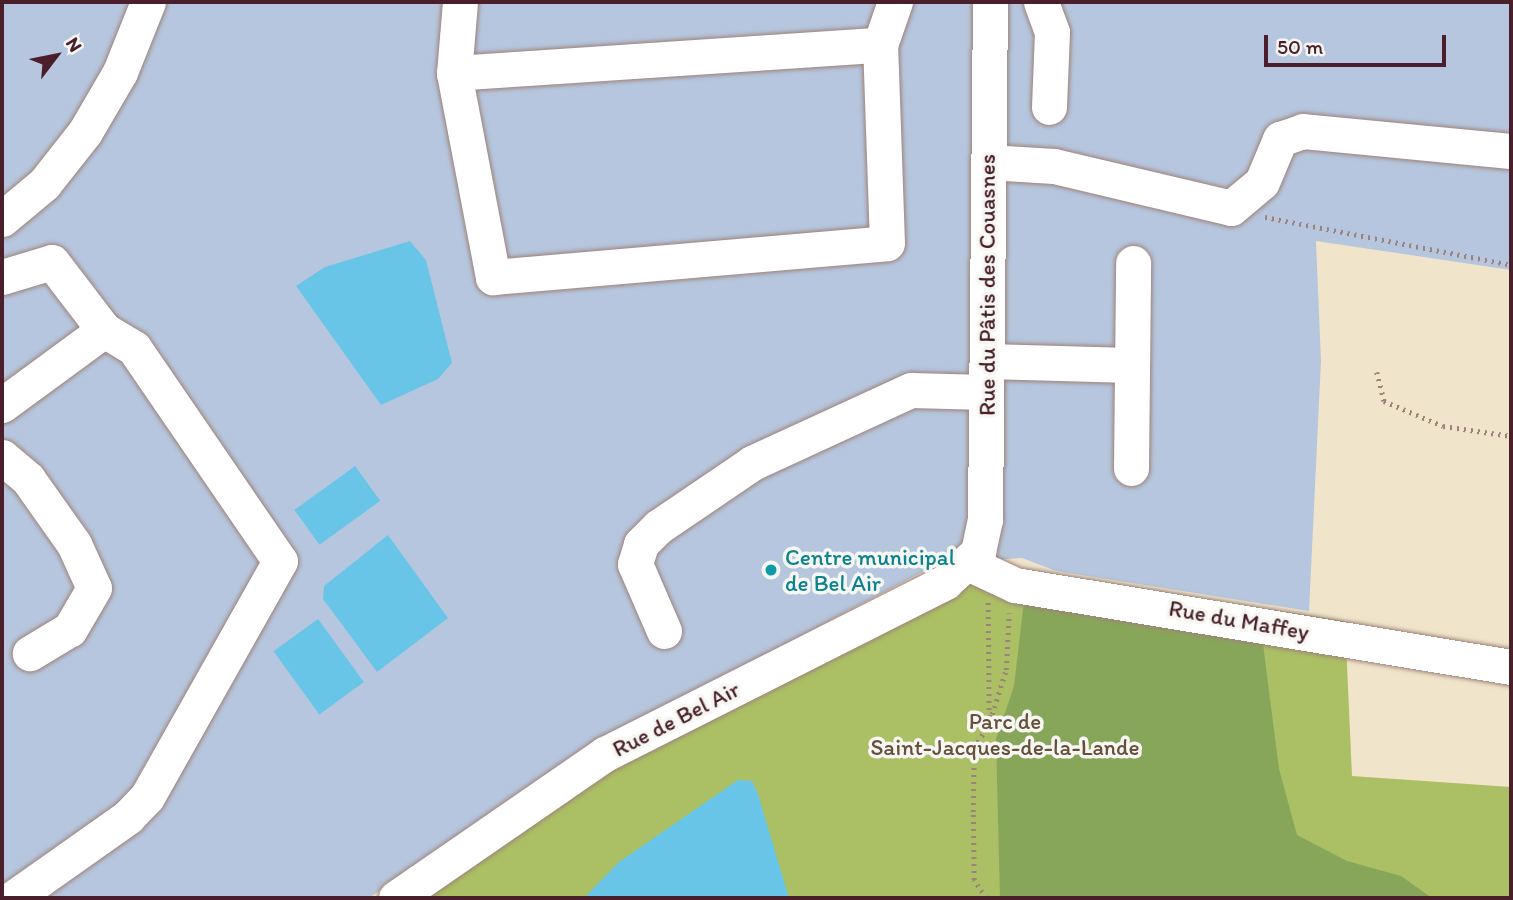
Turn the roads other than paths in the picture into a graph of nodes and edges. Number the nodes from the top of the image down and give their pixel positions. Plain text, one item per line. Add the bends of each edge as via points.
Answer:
1 (148, 2) edge
2 (460, 2) edge
3 (895, 2) edge
4 (990, 2) edge
5 (1041, 2) edge
6 (880, 45) junction
7 (454, 73) junction
8 (1049, 107) dead end
9 (1511, 151) edge
10 (988, 162) junction
11 (2, 219) edge
12 (1133, 263) dead end
13 (2, 278) edge
14 (104, 330) junction
15 (1131, 365) junction
16 (987, 377) junction
17 (2, 405) edge
18 (2, 457) edge
19 (1131, 468) dead end
20 (970, 564) junction
21 (664, 631) dead end
22 (30, 653) dead end
23 (1511, 667) edge
24 (13, 898) edge
25 (396, 898) edge

1 - 11 street via 120,72 85,132 44,184
2 - 7 street
3 - 6 street
4 - 10 street, Rue du Pâtis des Couasnes
5 - 8 street via 1052,32
6 - 7 street
6 - 7 street via 887,243 493,277
9 - 10 street via 1303,131 1280,139 1257,189 1231,208 1054,166
10 - 16 street, Rue du Pâtis des Couasnes
12 - 15 street
13 - 14 street via 52,262
14 - 17 street
14 - 24 street via 134,348 280,561 146,797 128,817
15 - 16 street
15 - 19 street
16 - 20 street, Rue du Pâtis des Couasnes via 985,520
16 - 21 street via 911,390 752,463 658,527 641,544 635,564
18 - 22 street via 43,500 94,588 70,629
20 - 23 street, Rue du Maffey via 1016,585
20 - 25 street, Rue de Bel Air via 847,634 605,754

